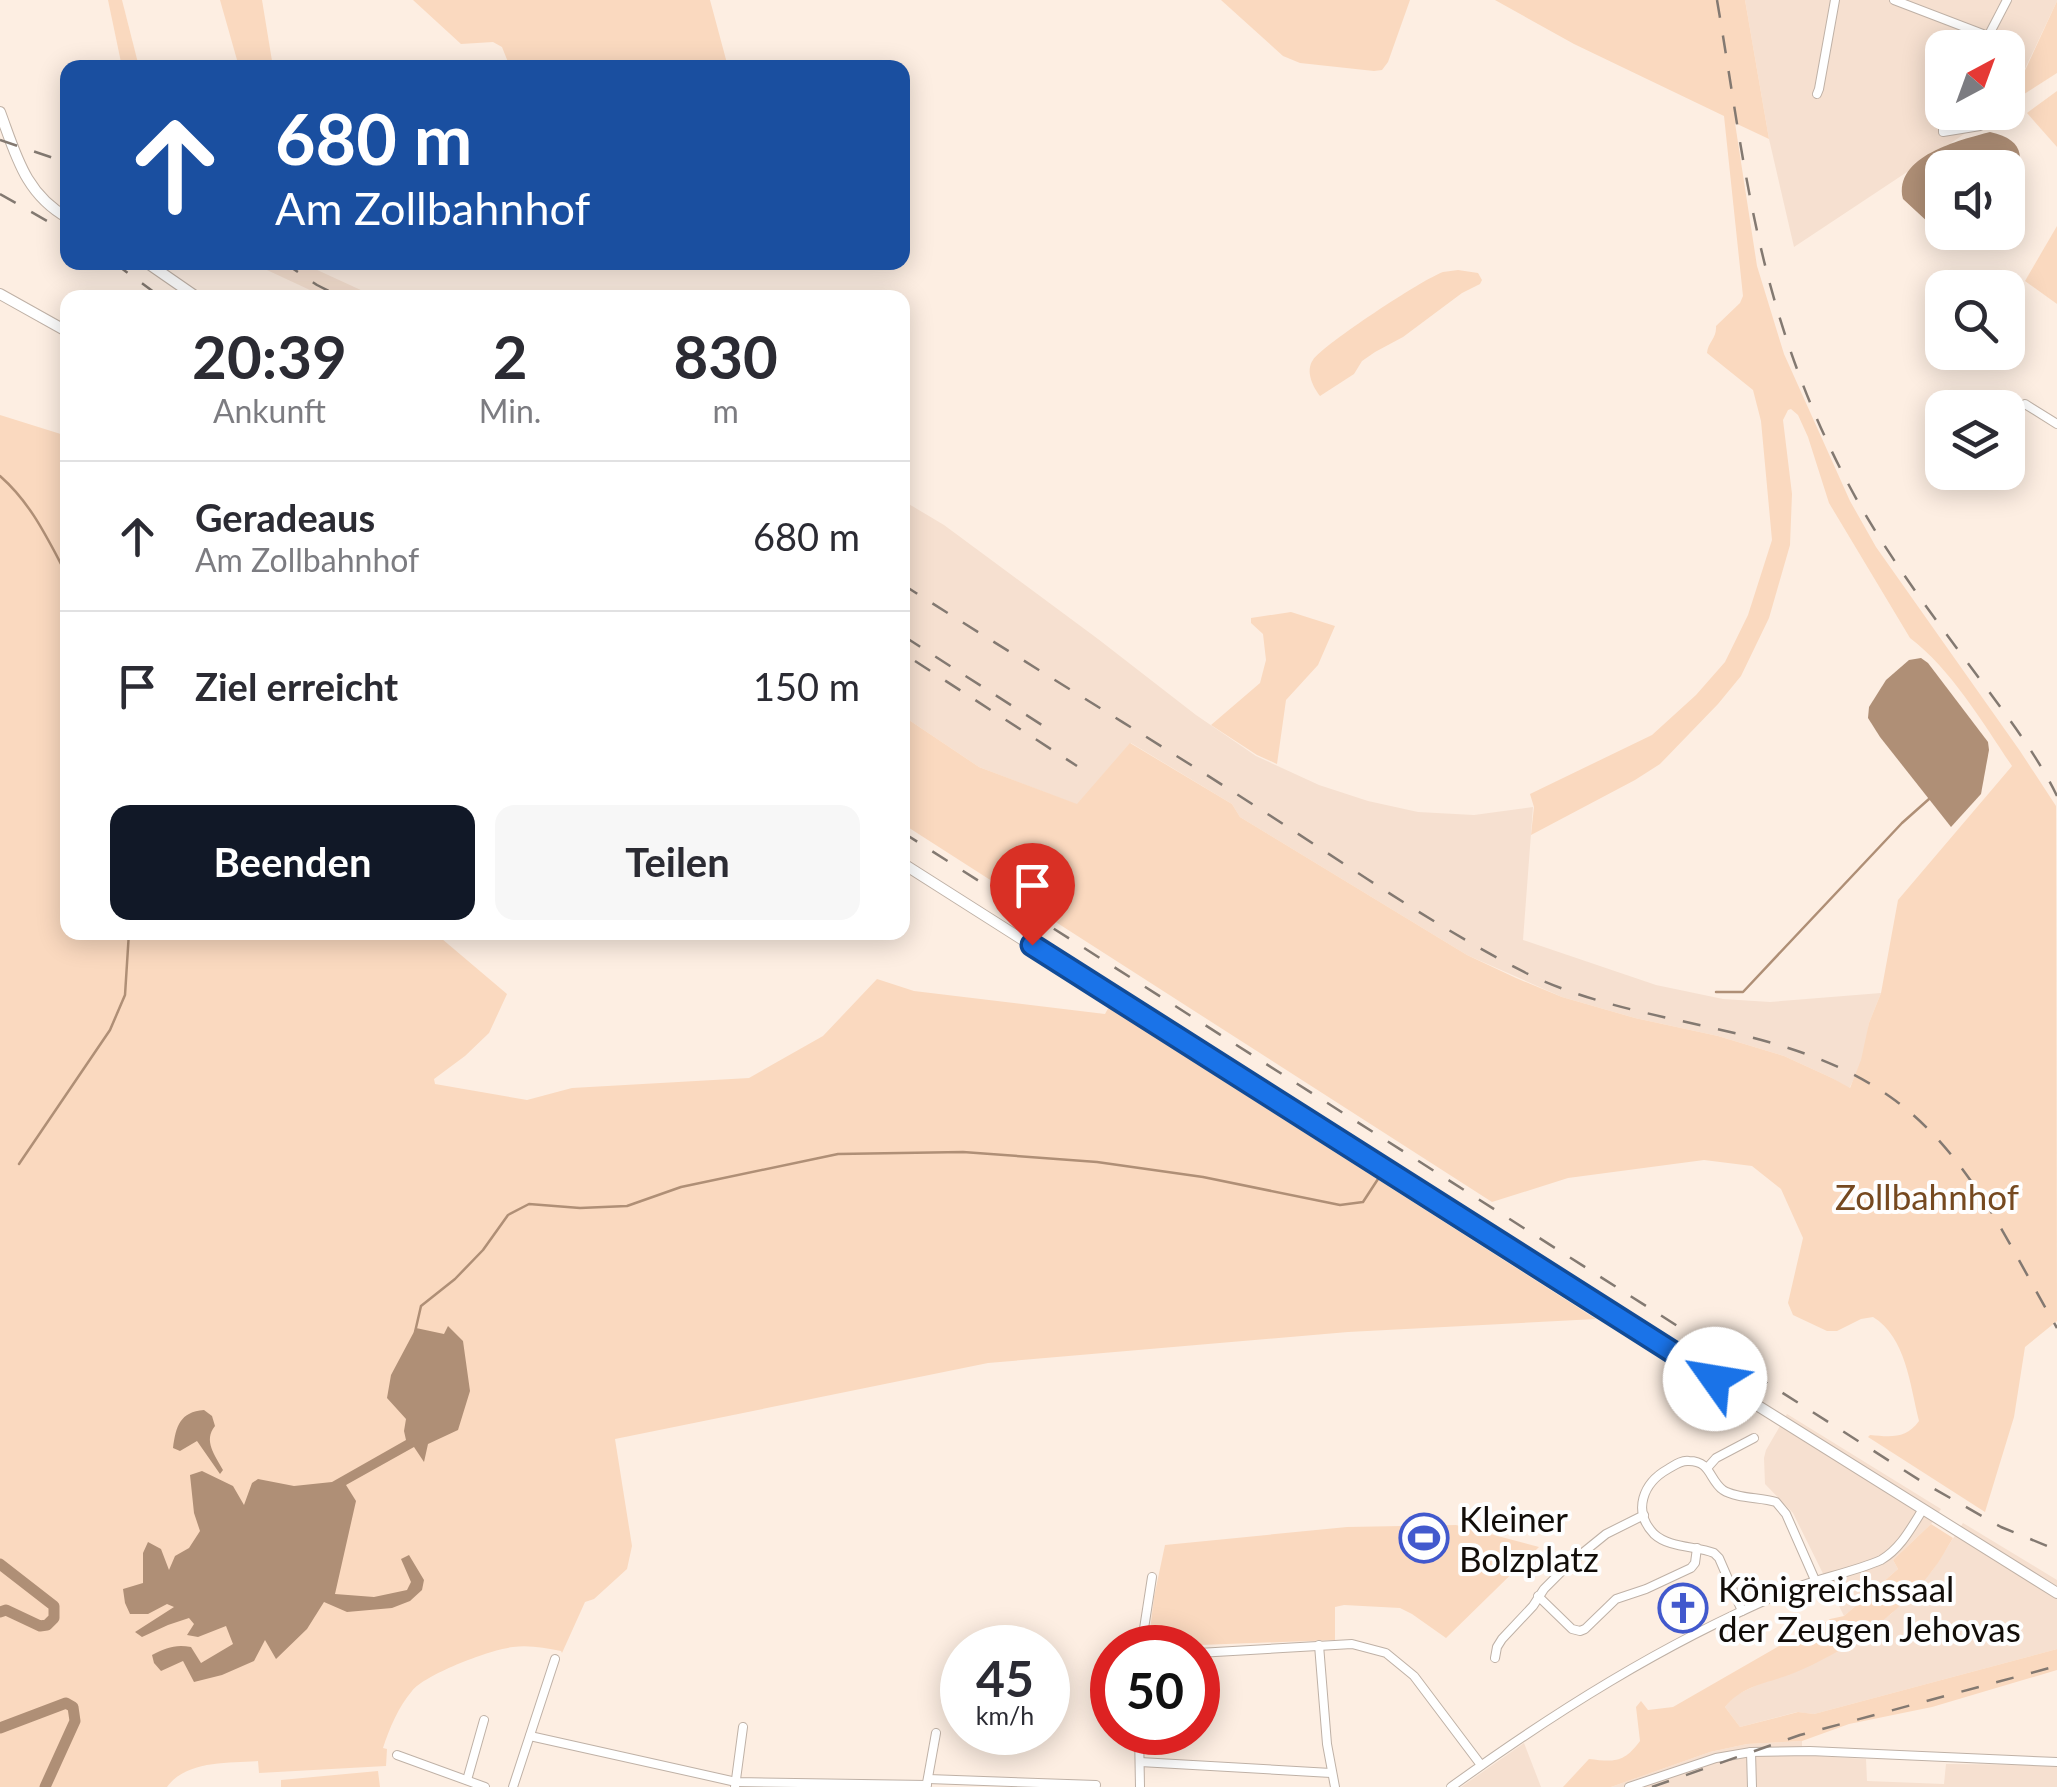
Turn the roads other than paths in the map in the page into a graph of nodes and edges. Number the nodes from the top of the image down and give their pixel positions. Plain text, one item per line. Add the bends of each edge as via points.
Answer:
1 (1835, 0) edge
2 (1894, 0) edge
3 (2007, 0) edge
4 (1972, 30) edge
5 (1991, 30) edge
6 (1816, 94) dead end
7 (0, 112) edge
8 (60, 213) edge
9 (158, 270) edge
10 (186, 290) edge
11 (0, 294) edge
12 (60, 327) edge
13 (2025, 405) edge
14 (2057, 424) edge
15 (910, 868) edge
16 (1754, 1438) dead end
17 (1708, 1467) junction
18 (1924, 1508) junction
19 (1644, 1515) junction
20 (1697, 1548) junction
21 (1152, 1577) dead end
22 (1815, 1580) junction
23 (2057, 1593) edge
24 (1538, 1596) junction
25 (1742, 1611) junction
26 (1145, 1625) edge
27 (1319, 1645) junction
28 (1220, 1652) edge
29 (1495, 1658) dead end
30 (555, 1659) dead end
31 (484, 1720) dead end
32 (742, 1727) dead end
33 (936, 1733) dead end
34 (530, 1736) junction
35 (1751, 1752) junction
36 (397, 1754) dead end
37 (1140, 1755) edge
38 (1140, 1762) junction
39 (2057, 1762) edge
40 (1481, 1765) junction
41 (1330, 1773) junction
42 (467, 1780) junction
43 (736, 1784) edge
44 (927, 1784) edge
45 (1096, 1785) edge
46 (485, 1787) edge
47 (513, 1787) edge
48 (1140, 1787) edge
49 (1335, 1787) edge
50 (1451, 1787) edge
51 (1629, 1787) edge
52 (1752, 1787) edge

1 - 6 street
2 - 4 street
3 - 5 street
7 - 8 main road via 30,186
9 - 10 main road
11 - 12 main road
13 - 14 street
15 - 18 main road
16 - 17 street
17 - 19 street via 1686,1460 1658,1474 1646,1488
17 - 22 street via 1726,1492 1780,1506
18 - 22 street via 1889,1555
18 - 23 main road
19 - 20 street via 1662,1540
19 - 24 street via 1606,1534
20 - 24 street via 1691,1568 1616,1599 1580,1632
20 - 25 street via 1719,1558
21 - 26 street
22 - 25 street
24 - 29 street via 1502,1639
25 - 40 street via 1644,1659
27 - 28 street
27 - 40 street via 1367,1647 1401,1664
27 - 41 street
30 - 34 street
31 - 42 street
32 - 43 street
33 - 44 street
34 - 43 street
34 - 47 street
35 - 39 street
35 - 51 street
35 - 52 street
36 - 42 street
37 - 38 street
38 - 41 street
38 - 48 street
40 - 50 street
41 - 49 street
42 - 46 street
43 - 44 street
44 - 45 street

